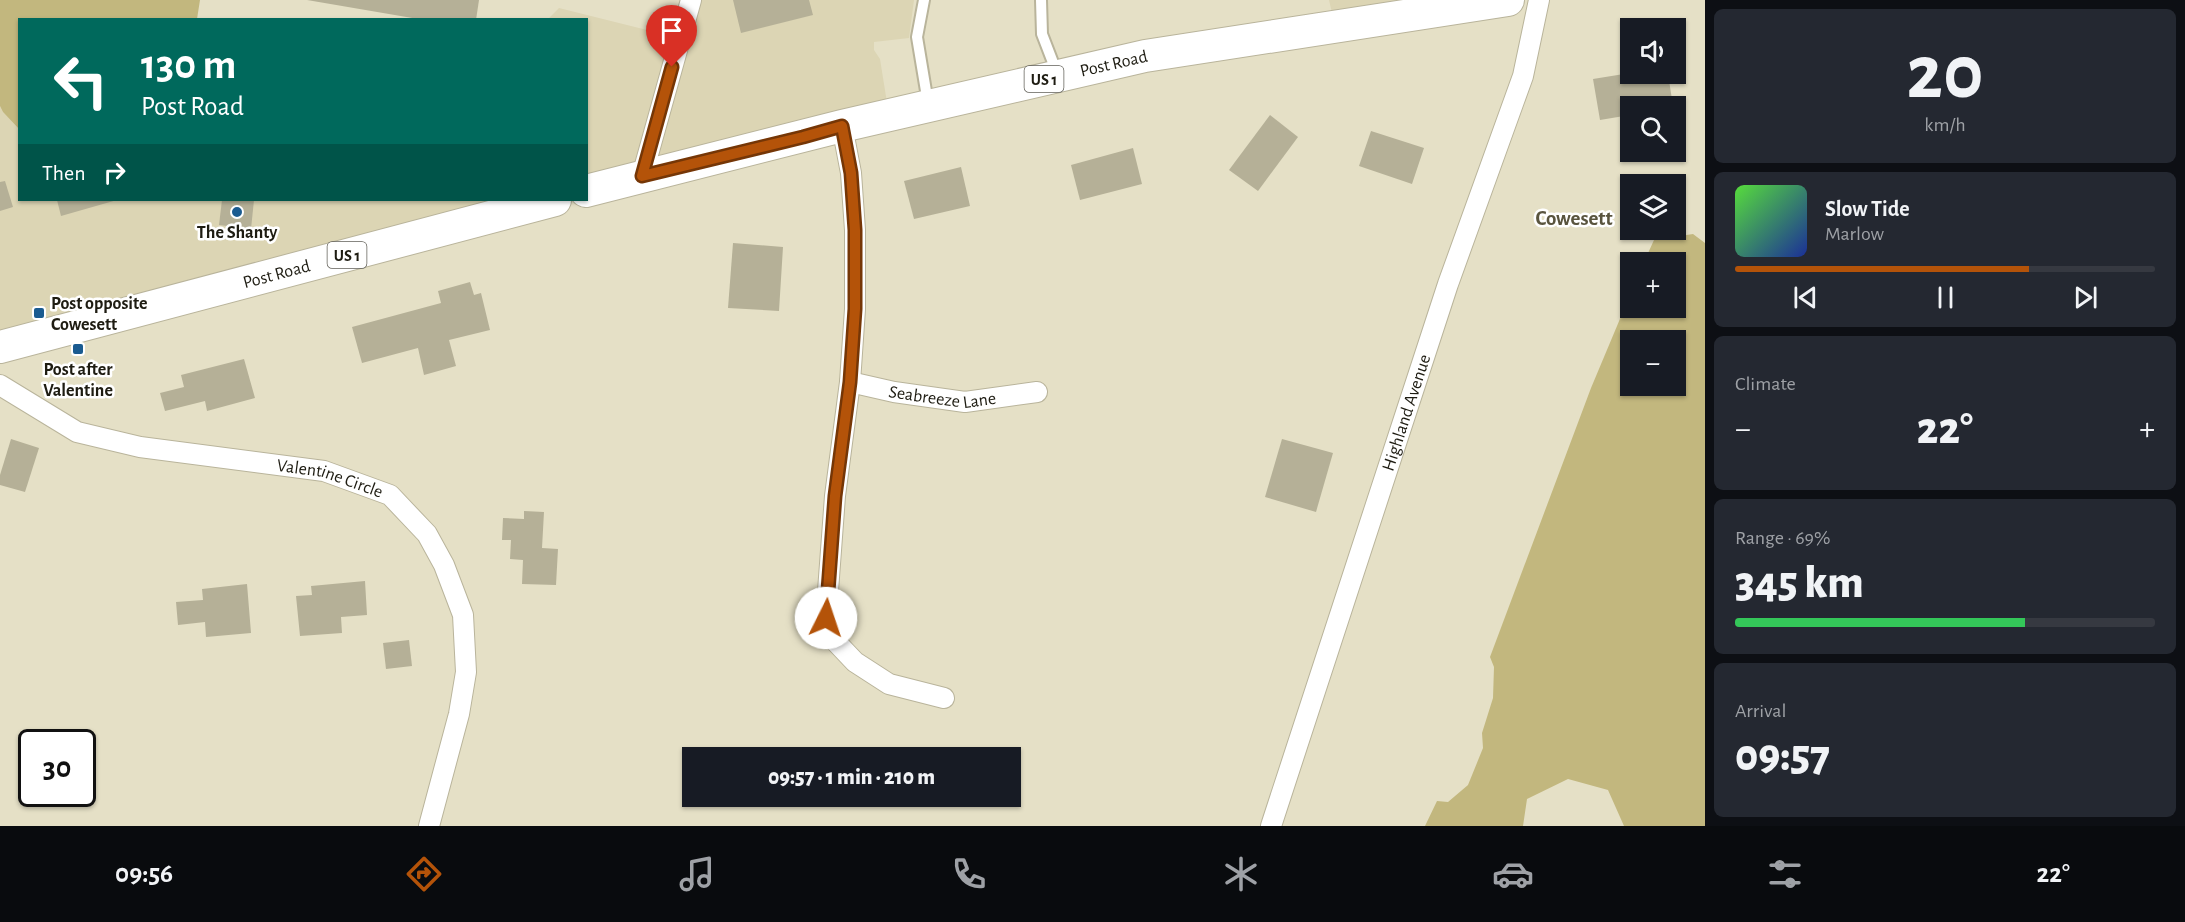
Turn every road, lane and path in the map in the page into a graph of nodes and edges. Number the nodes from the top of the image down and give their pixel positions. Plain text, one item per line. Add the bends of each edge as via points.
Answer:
1 (692, 0) edge
2 (924, 0) edge
3 (1040, 0) edge
4 (1508, 0) edge
5 (1539, 0) edge
6 (1058, 76) junction
7 (928, 106) junction
8 (842, 126) junction
9 (642, 176) junction
10 (588, 190) edge
11 (551, 201) edge
12 (0, 347) edge
13 (850, 382) junction
14 (0, 385) edge
15 (1037, 392) dead end
16 (944, 698) dead end
17 (429, 826) edge
18 (1271, 826) edge

1 - 9 street
2 - 7 lane via 917,37
3 - 6 lane via 1042,34
4 - 6 main road, Post Road / US 1 via 1145,56
5 - 18 street, Highland Avenue via 1523,76 1448,284
6 - 7 main road, Post Road / US 1
7 - 8 main road, Post Road / US 1
8 - 9 main road, Post Road / US 1
8 - 13 street via 851,173 855,230
9 - 10 main road, Post Road / US 1
11 - 12 main road, Post Road / US 1
13 - 15 street, Seabreeze Lane via 965,402
13 - 16 street via 835,496 826,618 836,642 855,662 889,684
14 - 17 street, Valentine Circle via 77,432 140,447 324,471 390,495 427,534 463,615 466,672 459,714

